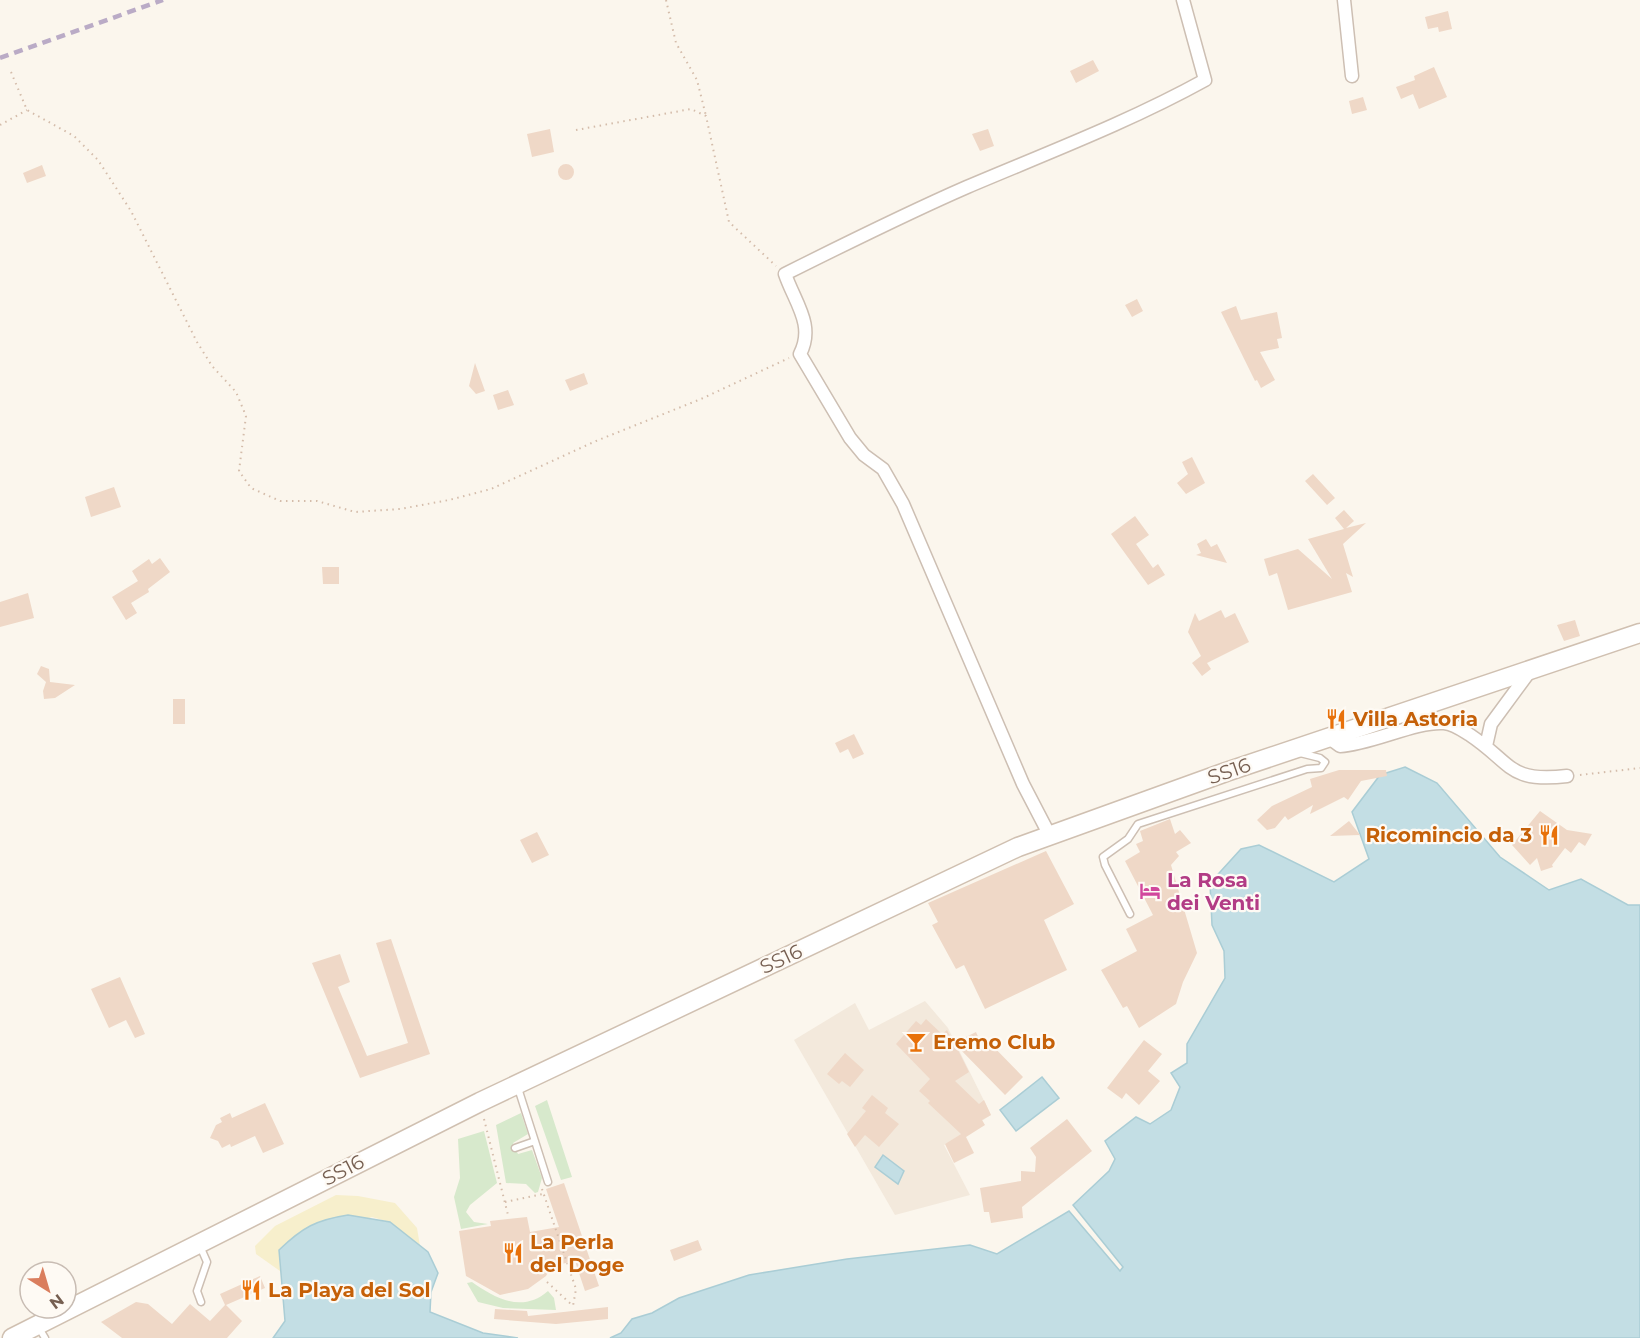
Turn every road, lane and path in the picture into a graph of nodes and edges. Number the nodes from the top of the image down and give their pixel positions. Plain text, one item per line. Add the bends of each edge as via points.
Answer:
1 (666, 0) edge
2 (1183, 0) edge
3 (1344, 0) edge
4 (10, 72) dead end
5 (1352, 76) dead end
6 (27, 110) junction
7 (706, 116) junction
8 (0, 125) edge
9 (576, 130) dead end
10 (785, 274) junction
11 (800, 354) junction
12 (1640, 633) edge
13 (1531, 670) junction
14 (1329, 738) junction
15 (1486, 746) junction
16 (1291, 751) junction
17 (1640, 768) edge
18 (1567, 776) joint
19 (1049, 834) junction
20 (1130, 914) dead end
21 (517, 1084) junction
22 (480, 1102) junction
23 (535, 1141) junction
24 (515, 1148) dead end
25 (548, 1182) joint
26 (543, 1194) junction
27 (505, 1202) junction
28 (508, 1215) dead end
29 (199, 1242) junction
30 (547, 1282) dead end
31 (201, 1302) dead end
32 (35, 1332) edge
33 (12, 1338) edge

1 - 7 path via 676,43 697,80
2 - 10 street via 1205,80 1084,138 870,231
3 - 5 street
4 - 6 path
6 - 8 path
6 - 11 path via 74,136 98,160 131,211 197,342 236,392 246,416 239,471 251,488 280,501 317,501 355,512 400,508 492,489
7 - 9 path via 691,109
7 - 10 path via 729,222
10 - 11 street via 805,321 807,340
11 - 19 street via 849,438 883,470 903,504 1023,784
12 - 13 main road, SS16
13 - 14 main road, SS16
13 - 15 street via 1491,724
14 - 15 street via 1340,746 1359,745 1445,723
14 - 16 main road, SS16
15 - 18 street via 1506,767 1520,774 1539,778
16 - 19 main road, SS16
16 - 20 lane via 1325,762 1322,768 1307,769 1138,824 1128,838 1103,857
17 - 18 path
19 - 21 main road, SS16
21 - 22 main road, SS16
21 - 23 lane
22 - 27 path
22 - 29 main road, SS16
23 - 24 lane
23 - 25 lane
25 - 26 path via 543,1184
26 - 27 path
26 - 30 path via 576,1290 573,1306
27 - 28 path
29 - 31 lane via 207,1262 197,1291
29 - 32 main road, SS16
32 - 33 main road, SS16

